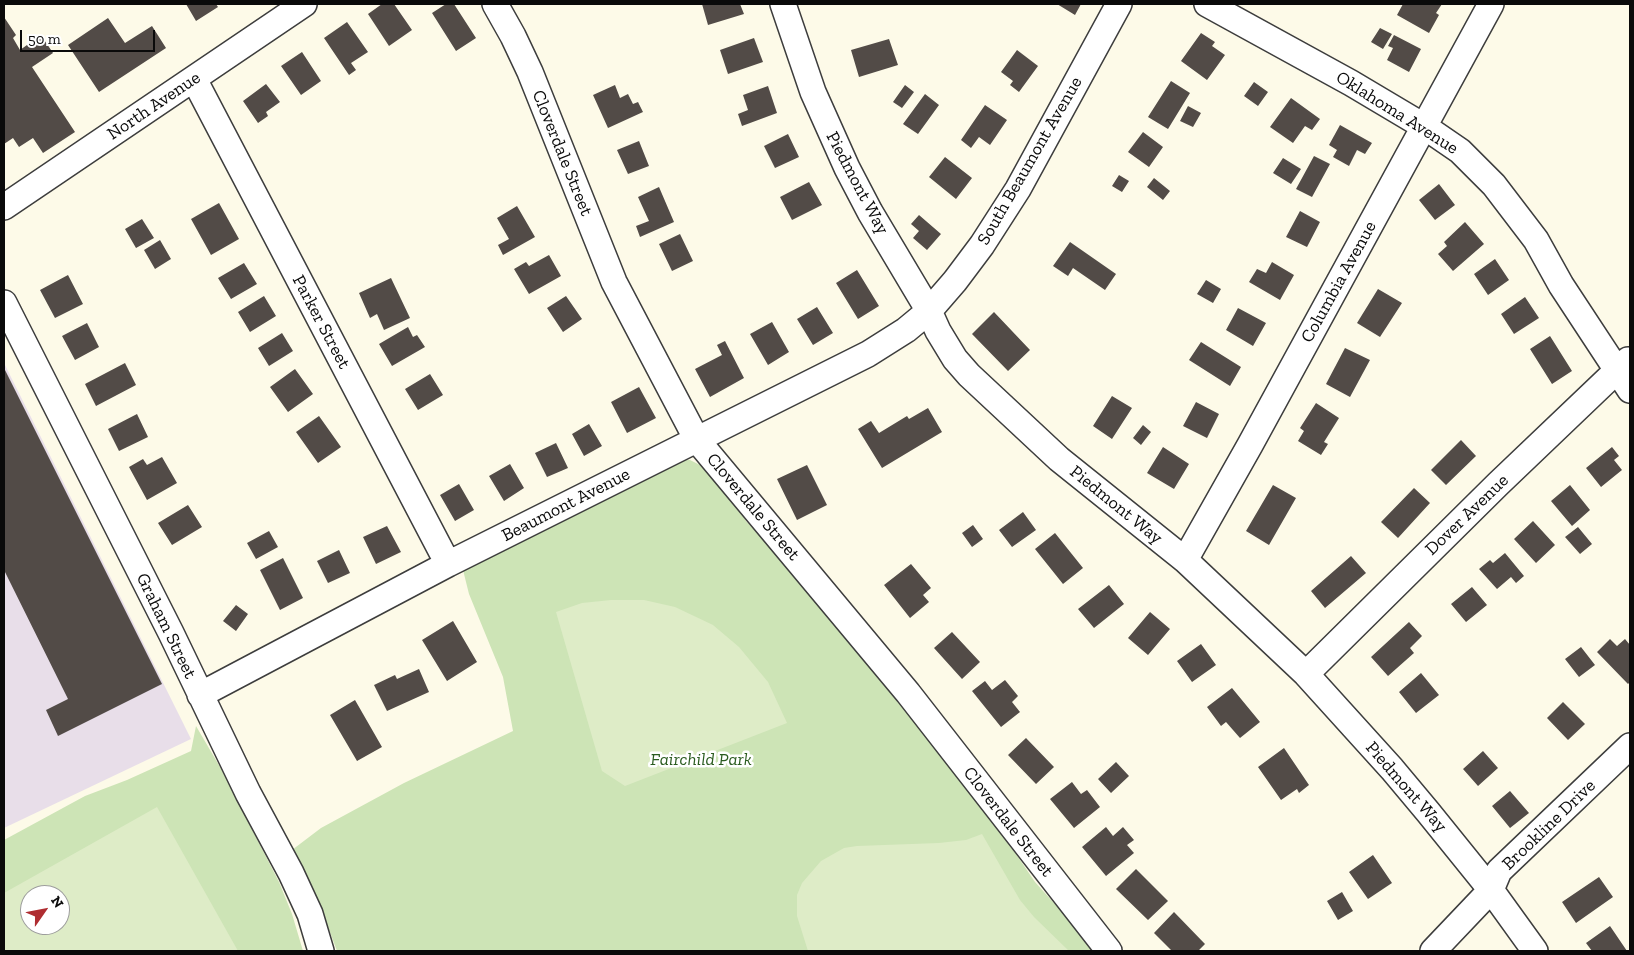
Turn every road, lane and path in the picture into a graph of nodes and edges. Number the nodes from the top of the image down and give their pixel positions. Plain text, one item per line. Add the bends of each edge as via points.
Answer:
1 (304, 4) edge
2 (495, 4) edge
3 (783, 4) edge
4 (1118, 4) edge
5 (1207, 4) edge
6 (1491, 4) edge
7 (194, 79) junction
8 (1425, 127) junction
9 (4, 207) edge
10 (4, 303) edge
11 (929, 311) junction
12 (1624, 364) edge
13 (1630, 390) edge
14 (697, 440) junction
15 (1185, 560) junction
16 (448, 564) junction
17 (1306, 674) junction
18 (200, 695) junction
19 (1630, 746) edge
20 (1491, 890) junction
21 (321, 951) edge
22 (1109, 951) edge
23 (1433, 951) edge
24 (1535, 951) edge

1 - 7 street, North Avenue
2 - 14 street, Cloverdale Street via 530,72 614,282
3 - 11 street, Piedmont Way via 813,92 846,168
4 - 11 street, South Beaumont Avenue via 1018,189 982,245
5 - 8 street, Oklahoma Avenue via 1351,82
6 - 8 street, Columbia Avenue
7 - 9 street, North Avenue
7 - 16 street, Parker Street
8 - 12 street, Oklahoma Avenue via 1465,156 1494,185 1536,240 1561,285
8 - 15 street, Columbia Avenue
10 - 18 street, Graham Street
11 - 14 street, Beaumont Avenue via 868,354
11 - 15 street, Piedmont Way via 955,359 969,375 1059,458
12 - 13 street, Oklahoma Avenue
12 - 17 street, Dover Avenue
14 - 16 street, Beaumont Avenue
14 - 22 street, Cloverdale Street via 908,693
15 - 17 street, Piedmont Way
16 - 18 street, Beaumont Avenue
17 - 20 street, Piedmont Way via 1392,769
18 - 21 street, Graham Street via 306,906
19 - 20 street, Brookline Drive via 1499,871
20 - 23 street, Brookline Drive
20 - 24 street, Piedmont Way

